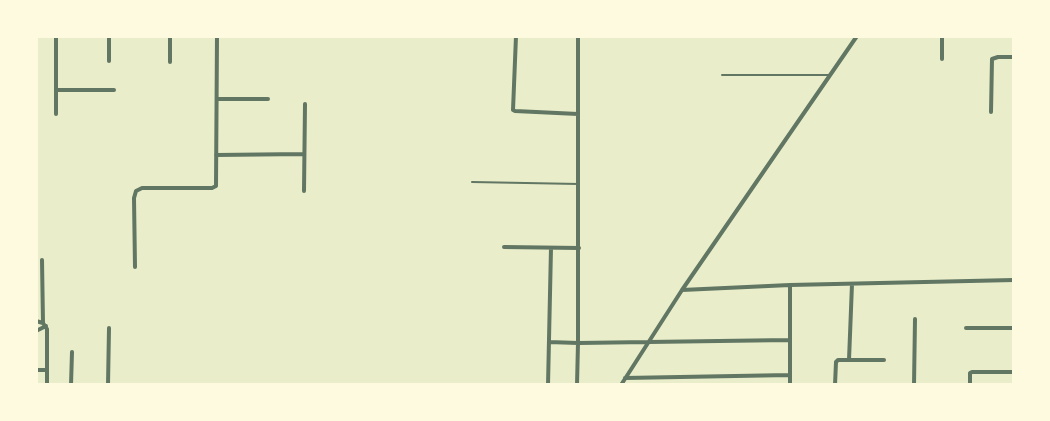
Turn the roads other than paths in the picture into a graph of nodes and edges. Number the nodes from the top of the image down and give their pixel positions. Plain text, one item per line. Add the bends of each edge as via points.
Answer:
1 (56, 36) edge
2 (109, 36) edge
3 (170, 36) edge
4 (218, 36) edge
5 (516, 36) edge
6 (578, 36) edge
7 (857, 36) edge
8 (942, 36) edge
9 (1014, 57) edge
10 (942, 59) dead end
11 (109, 61) dead end
12 (170, 62) dead end
13 (722, 75) dead end
14 (830, 75) junction
15 (56, 90) junction
16 (114, 90) dead end
17 (217, 99) junction
18 (268, 99) dead end
19 (305, 104) dead end
20 (991, 112) dead end
21 (56, 114) dead end
22 (578, 114) junction
23 (304, 154) junction
24 (216, 155) junction
25 (472, 182) dead end
26 (579, 184) junction
27 (304, 190) dead end
28 (504, 248) dead end
29 (551, 248) junction
30 (579, 248) junction
31 (42, 260) dead end
32 (135, 267) dead end
33 (1014, 280) edge
34 (852, 284) junction
35 (790, 286) junction
36 (682, 290) junction
37 (915, 319) dead end
38 (36, 321) edge
39 (45, 324) junction
40 (108, 328) dead end
41 (966, 328) dead end
42 (1014, 328) edge
43 (36, 331) edge
44 (789, 340) junction
45 (548, 342) junction
46 (648, 342) junction
47 (578, 343) junction
48 (72, 352) dead end
49 (849, 360) junction
50 (884, 360) dead end
51 (36, 370) edge
52 (47, 370) junction
53 (1014, 372) edge
54 (790, 376) junction
55 (625, 378) junction
56 (47, 385) edge
57 (71, 385) edge
58 (108, 385) edge
59 (548, 385) edge
60 (577, 385) edge
61 (621, 385) edge
62 (790, 385) edge
63 (835, 385) edge
64 (914, 385) edge
65 (970, 385) edge

1 - 15 street
2 - 11 street
3 - 12 street
4 - 17 street
5 - 22 street via 513,110
6 - 22 street
7 - 14 street
8 - 10 street
9 - 20 street via 992,59
13 - 14 lane
14 - 36 street
15 - 16 street
15 - 21 street
17 - 18 street
17 - 24 street
19 - 23 street
22 - 26 street
23 - 24 street
23 - 27 street
24 - 32 street via 214,187 142,188 136,191
25 - 26 lane
26 - 30 street
28 - 29 street
29 - 30 street
29 - 45 street
30 - 47 street
31 - 39 street
33 - 34 street
34 - 35 street
34 - 49 street
35 - 36 street
35 - 44 street
36 - 46 street
37 - 64 street
38 - 39 street
39 - 43 street
39 - 52 street
40 - 58 street
41 - 42 street
44 - 46 street
44 - 54 street
45 - 47 street
45 - 59 street
46 - 47 street
46 - 55 street
47 - 60 street
48 - 57 street
49 - 50 street
49 - 63 street via 836,362
51 - 52 street
52 - 56 street
53 - 65 street via 972,372
54 - 55 street
54 - 62 street
55 - 61 street

